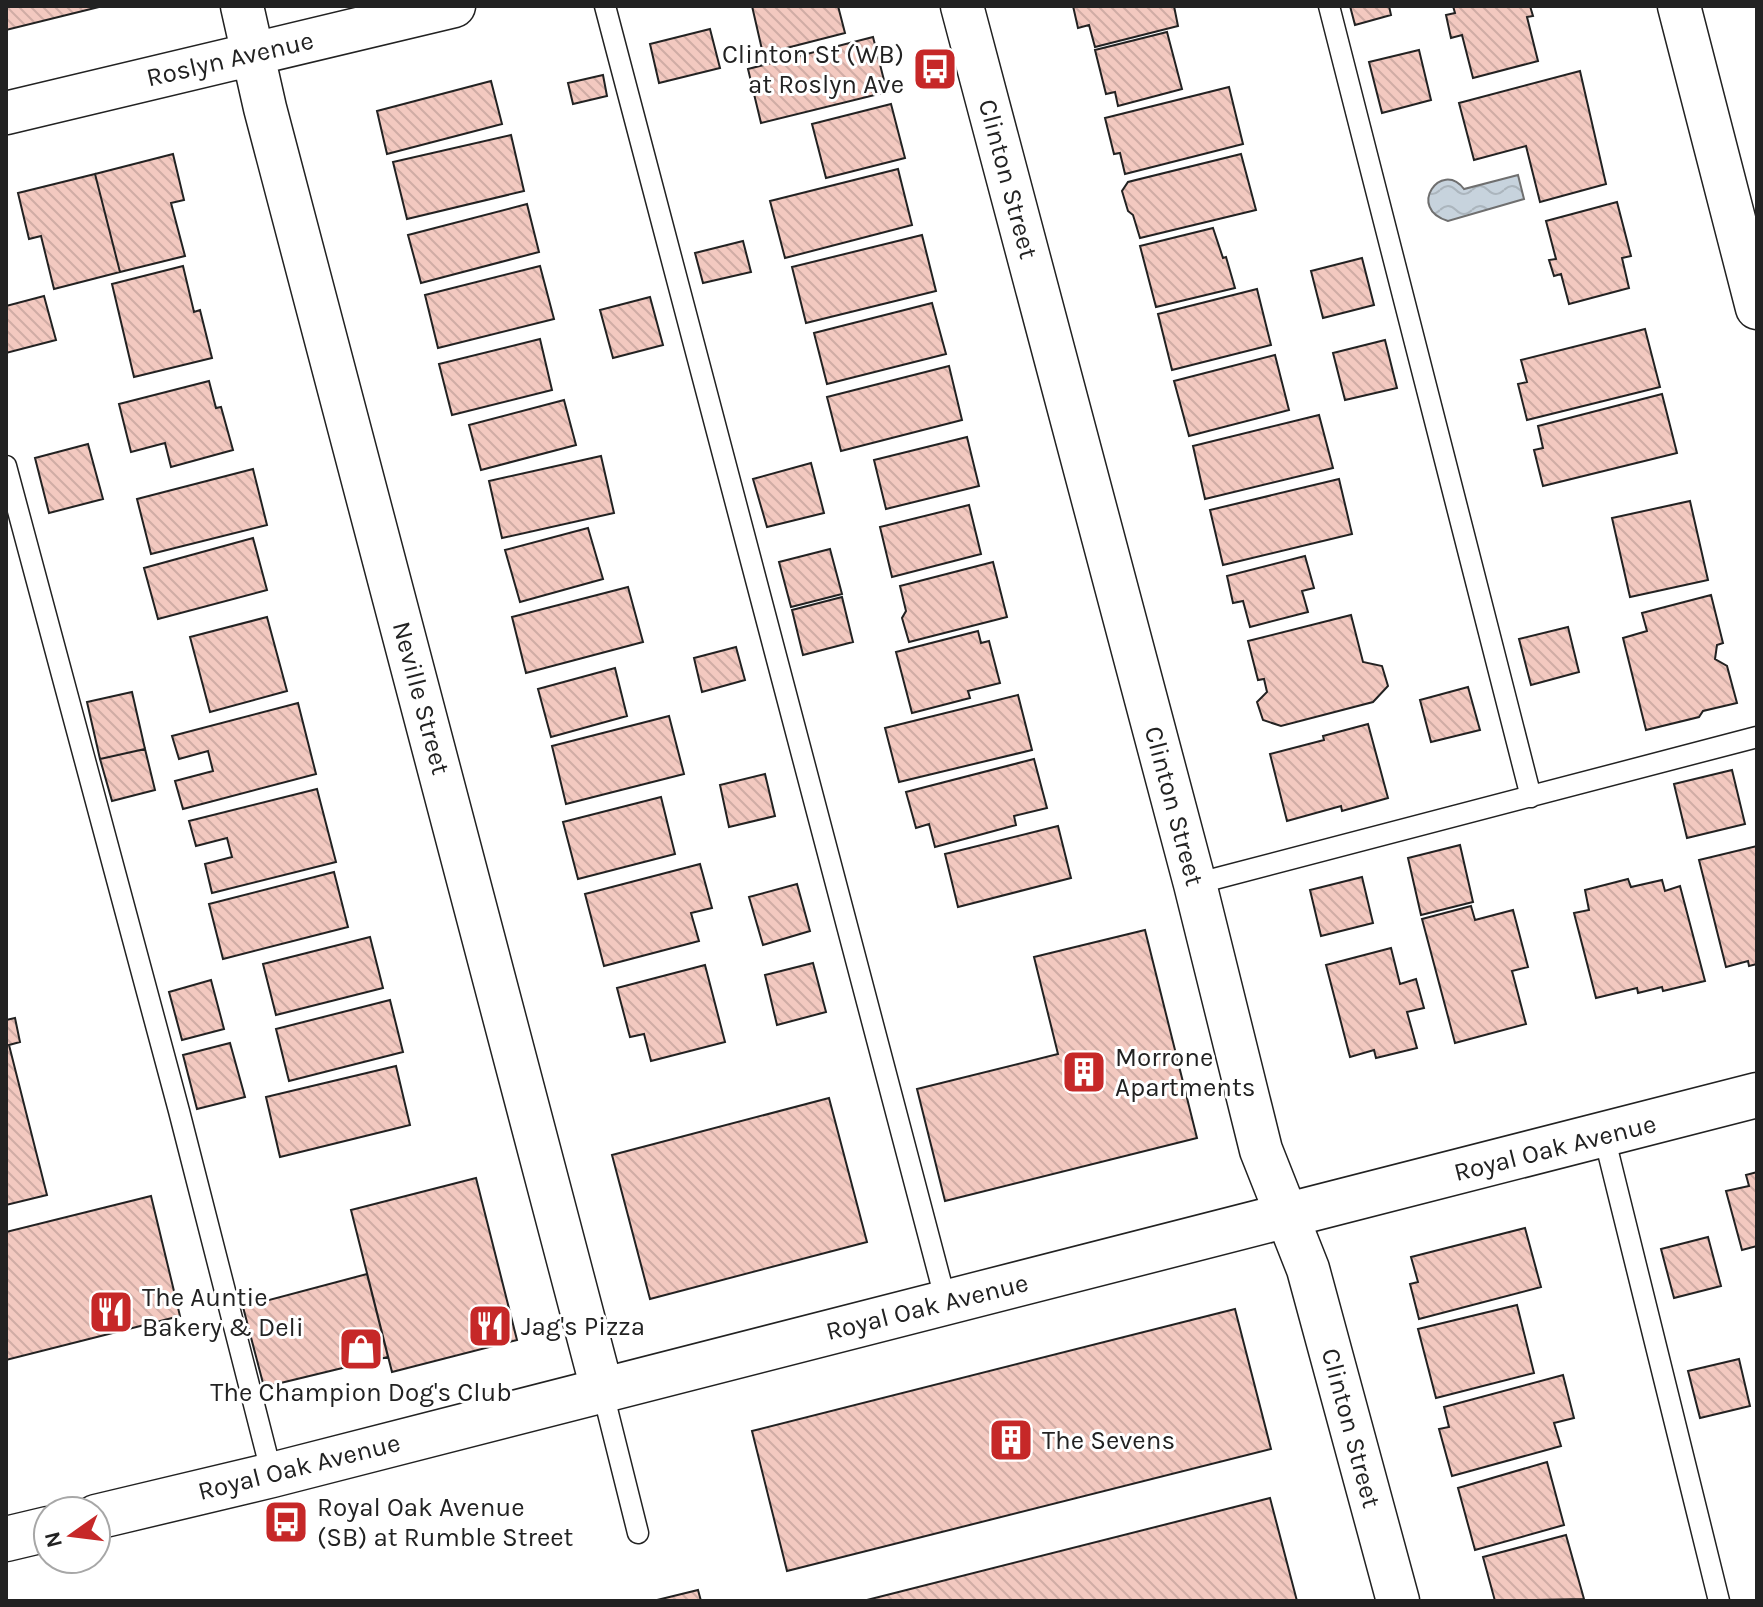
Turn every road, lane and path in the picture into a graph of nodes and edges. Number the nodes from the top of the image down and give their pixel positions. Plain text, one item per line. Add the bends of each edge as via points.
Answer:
1 (242, 6) edge
2 (454, 6) edge
3 (605, 6) edge
4 (962, 6) edge
5 (1329, 6) edge
6 (1679, 6) edge
7 (252, 54) junction
8 (6, 113) edge
9 (1757, 308) edge
10 (6, 466) edge
11 (1757, 737) edge
12 (1531, 797) junction
13 (1195, 884) junction
14 (1757, 1095) edge
15 (1604, 1136) junction
16 (1288, 1216) junction
17 (946, 1302) junction
18 (602, 1389) junction
19 (272, 1475) junction
20 (112, 1513) edge
21 (32, 1533) edge
22 (638, 1533) dead end
23 (6, 1539) edge
24 (1398, 1601) edge
25 (1719, 1601) edge

1 - 7 street, Neville Street
2 - 7 street, Roslyn Avenue
3 - 17 lane
4 - 13 street, Clinton Street
5 - 12 lane
6 - 9 street
7 - 8 street, Roslyn Avenue
7 - 18 street, Neville Street
10 - 19 lane
11 - 12 lane
12 - 13 lane
13 - 16 street, Clinton Street via 1261,1150
14 - 15 street, Royal Oak Avenue
15 - 16 street, Royal Oak Avenue
15 - 25 lane
16 - 17 street, Royal Oak Avenue
16 - 24 street, Clinton Street via 1308,1269
17 - 18 street, Royal Oak Avenue
18 - 19 street, Royal Oak Avenue
18 - 22 lane
19 - 20 street, Royal Oak Avenue
21 - 23 street

